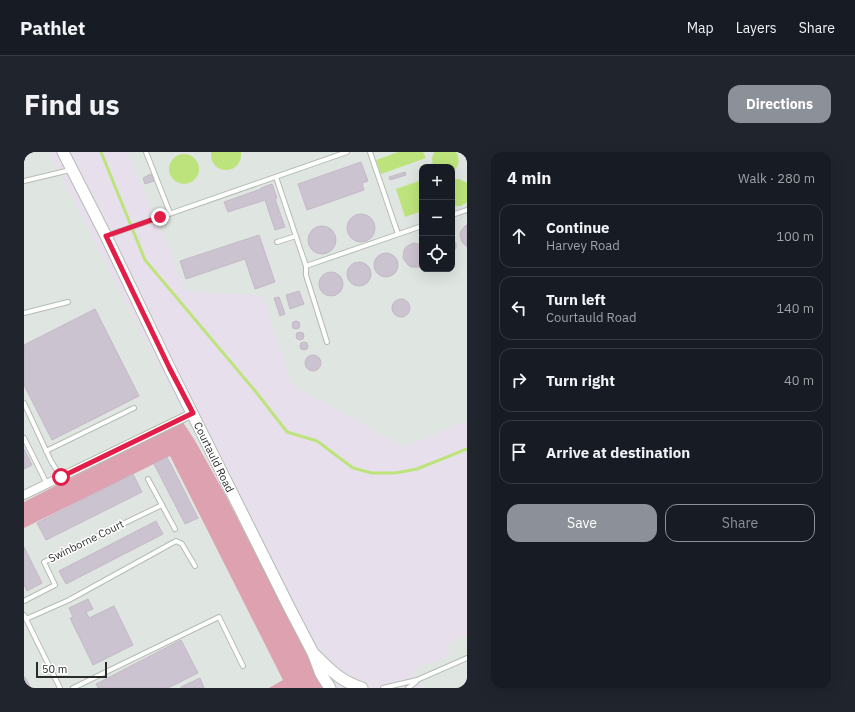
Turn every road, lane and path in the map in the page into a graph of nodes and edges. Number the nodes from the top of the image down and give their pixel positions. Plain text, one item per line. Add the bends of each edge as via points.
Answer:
1 (63, 152) edge
2 (146, 152) edge
3 (347, 152) edge
4 (370, 152) edge
5 (71, 170) junction
6 (276, 177) junction
7 (24, 181) edge
8 (467, 210) edge
9 (170, 213) junction
10 (455, 214) edge
11 (419, 227) edge
12 (398, 234) junction
13 (106, 236) junction
14 (296, 236) junction
15 (278, 242) dead end
16 (306, 266) junction
17 (68, 302) dead end
18 (24, 313) edge
19 (327, 342) dead end
20 (24, 403) edge
21 (134, 408) dead end
22 (193, 413) junction
23 (24, 438) edge
24 (46, 451) junction
25 (61, 477) junction
26 (148, 479) dead end
27 (47, 484) junction
28 (25, 493) edge
29 (162, 505) junction
30 (175, 529) dead end
31 (195, 566) dead end
32 (24, 601) edge
33 (24, 614) edge
34 (26, 620) junction
35 (313, 653) junction
36 (467, 658) edge
37 (243, 666) dead end
38 (417, 680) junction
39 (60, 688) edge
40 (73, 688) edge
41 (330, 688) edge
42 (362, 688) edge
43 (383, 688) edge
44 (408, 688) edge

1 - 5 street, Courtauld Road
2 - 9 lane
3 - 6 lane
4 - 12 lane
5 - 7 lane
5 - 13 street, Courtauld Road
6 - 9 lane
6 - 14 lane
8 - 10 lane
9 - 13 lane
11 - 12 lane
12 - 16 lane
13 - 22 street, Courtauld Road
14 - 15 lane
14 - 16 lane
16 - 19 lane via 306,275
17 - 18 lane
20 - 24 lane
21 - 24 lane
22 - 25 street
22 - 35 street, Courtauld Road
23 - 27 lane
24 - 25 lane
25 - 27 street
26 - 29 lane
27 - 28 street
29 - 30 lane
29 - 32 lane, Swinborne Court via 44,562 55,585
31 - 34 lane via 182,544 176,541 69,600
33 - 34 lane
34 - 39 lane
35 - 41 street, Courtauld Road
35 - 42 street, Courtauld Road via 338,677
36 - 38 lane
37 - 40 lane via 219,617
38 - 43 lane
38 - 44 lane

